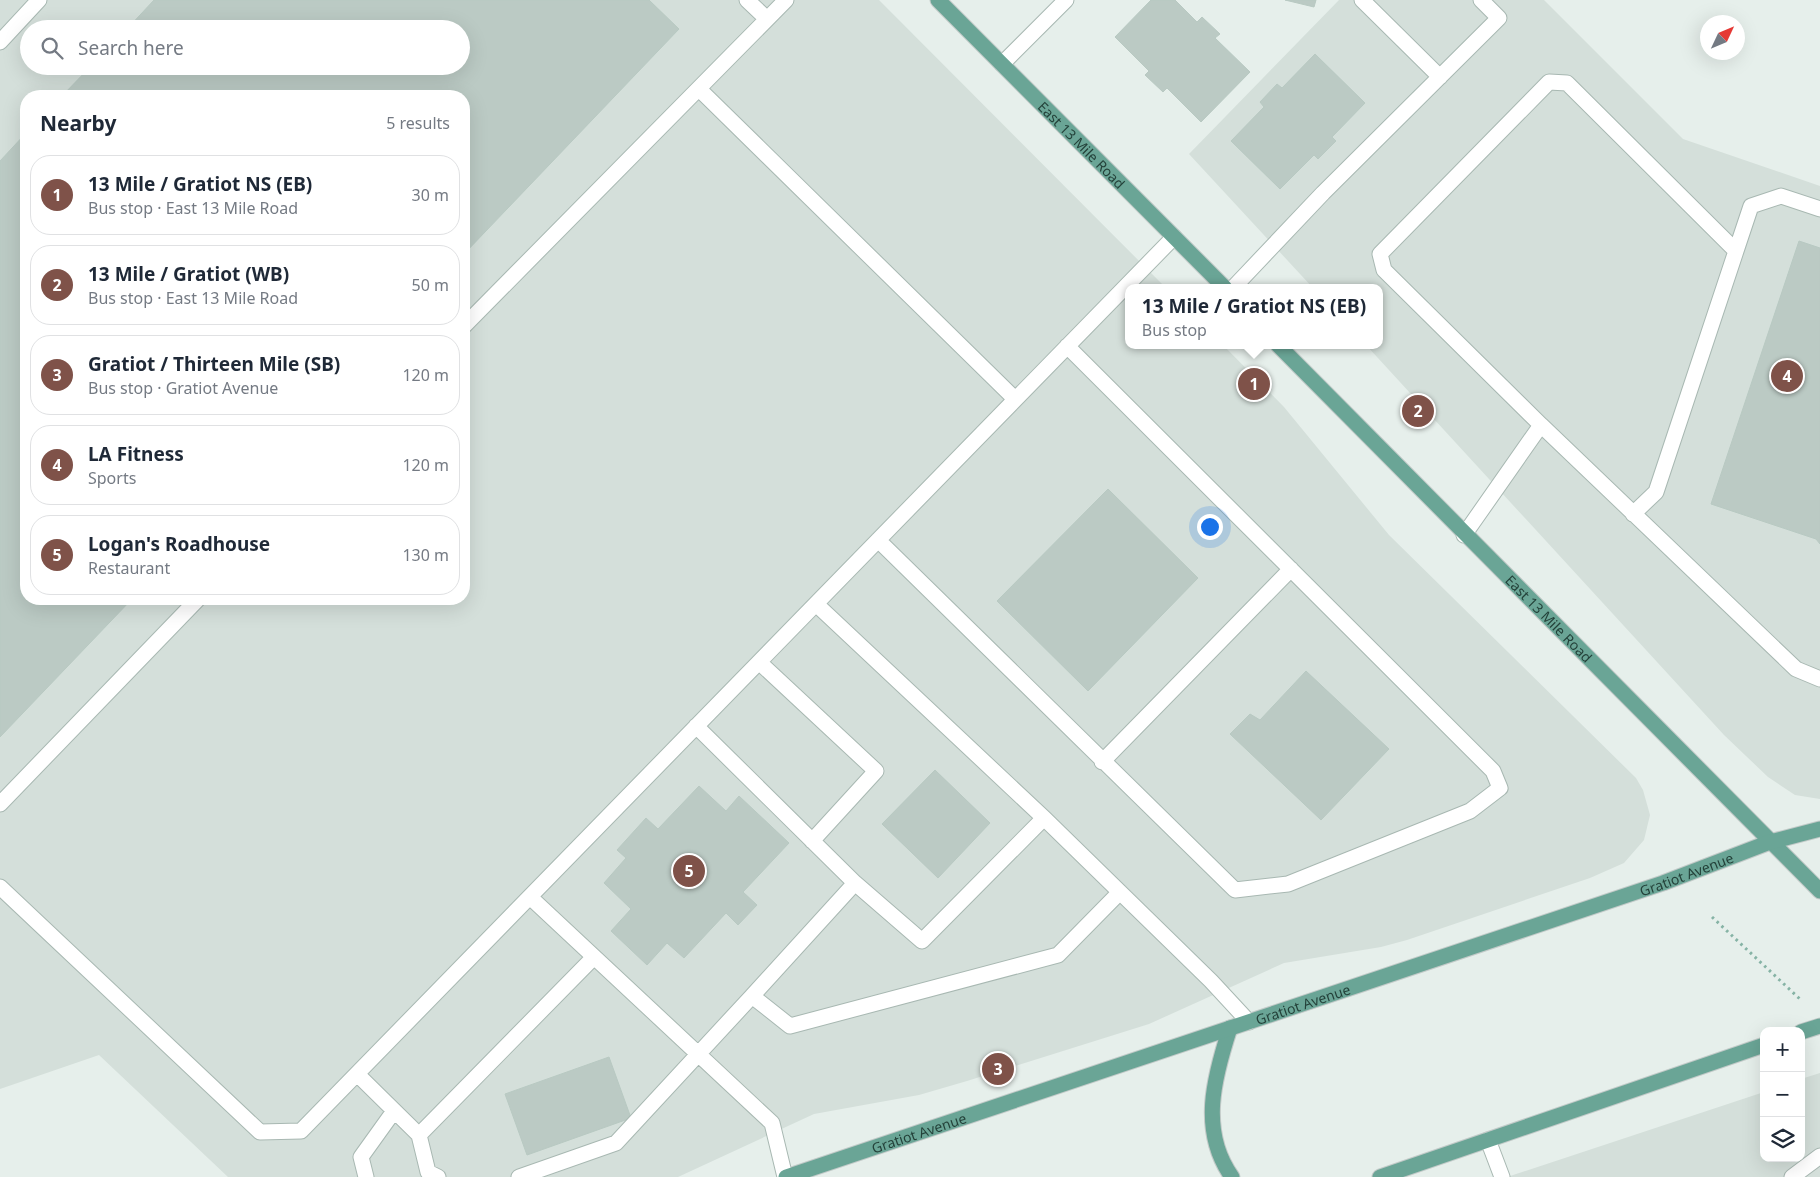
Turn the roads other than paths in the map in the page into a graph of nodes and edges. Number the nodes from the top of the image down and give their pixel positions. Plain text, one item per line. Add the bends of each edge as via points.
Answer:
1 (39, 0) edge
2 (747, 0) edge
3 (786, 0) edge
4 (938, 0) edge
5 (1066, 0) edge
6 (1362, 0) edge
7 (1481, 0) edge
8 (767, 19) junction
9 (20, 20) edge
10 (20, 20) edge
11 (0, 42) edge
12 (1002, 64) junction
13 (1440, 77) junction
14 (699, 89) junction
15 (1820, 209) edge
16 (1174, 237) junction
17 (1736, 251) junction
18 (1128, 284) edge
19 (1222, 284) edge
20 (1237, 284) edge
21 (1125, 287) edge
22 (470, 320) edge
23 (1067, 346) junction
24 (1282, 349) edge
25 (1015, 399) junction
26 (1541, 425) junction
27 (1633, 514) junction
28 (1464, 535) junction
29 (878, 540) junction
30 (1290, 568) junction
31 (816, 604) junction
32 (192, 605) edge
33 (759, 662) junction
34 (1820, 679) edge
35 (696, 726) junction
36 (1102, 762) junction
37 (0, 804) edge
38 (1044, 818) junction
39 (1820, 829) edge
40 (812, 841) junction
41 (1770, 842) junction
42 (855, 883) junction
43 (0, 887) edge
44 (1120, 892) junction
45 (1820, 892) edge
46 (530, 897) junction
47 (594, 957) junction
48 (752, 996) junction
49 (1249, 1022) junction
50 (1820, 1026) edge
51 (1230, 1028) junction
52 (1805, 1031) edge
53 (1760, 1046) edge
54 (698, 1053) junction
55 (357, 1074) junction
56 (394, 1111) junction
57 (419, 1135) junction
58 (1488, 1140) junction
59 (1820, 1156) edge
60 (366, 1177) edge
61 (438, 1177) edge
62 (519, 1177) edge
63 (786, 1177) edge
64 (1232, 1177) edge
65 (1380, 1177) edge
66 (1502, 1177) edge
67 (1792, 1177) edge

1 - 9 lane
2 - 8 lane
3 - 8 lane
4 - 12 main road, East 13 Mile Road
5 - 12 lane
6 - 13 lane
7 - 13 lane via 1499,18
8 - 14 lane
10 - 11 lane
12 - 16 main road, East 13 Mile Road
13 - 20 lane
14 - 22 lane
14 - 25 lane
15 - 17 lane via 1781,196 1751,206
16 - 18 lane
16 - 19 main road, East 13 Mile Road
17 - 26 lane via 1567,84 1549,82 1380,254 1384,270
17 - 27 lane via 1656,492
21 - 23 lane
23 - 25 lane
23 - 30 lane
24 - 28 main road, East 13 Mile Road
25 - 29 lane
26 - 27 lane
26 - 28 lane
27 - 34 lane via 1796,669
28 - 41 main road, East 13 Mile Road
29 - 31 lane
29 - 36 lane
30 - 36 lane
30 - 36 lane via 1493,771 1500,788 1470,811 1288,884 1234,890
31 - 33 lane
31 - 38 lane
32 - 37 lane
33 - 35 lane
33 - 40 lane via 876,770
35 - 40 lane
35 - 46 lane
38 - 42 lane via 922,941
38 - 44 lane
39 - 41 main road, Gratiot Avenue
40 - 42 lane
41 - 45 main road, East 13 Mile Road
41 - 49 main road, Gratiot Avenue via 1663,884
42 - 48 lane
43 - 55 lane via 260,1132 301,1131
44 - 48 lane via 1058,955 790,1026
44 - 49 lane
46 - 47 lane
46 - 55 lane
47 - 54 lane
47 - 57 lane
48 - 54 lane
49 - 51 main road, Gratiot Avenue
50 - 52 main road
51 - 63 main road, Gratiot Avenue
51 - 64 main road via 1217,1068 1211,1104 1214,1140 1223,1165
53 - 58 main road
54 - 62 lane via 616,1143
54 - 63 lane via 772,1123
55 - 56 lane
56 - 57 lane
56 - 60 lane via 361,1157
57 - 61 lane via 428,1172
58 - 65 main road
58 - 66 lane
59 - 67 lane

